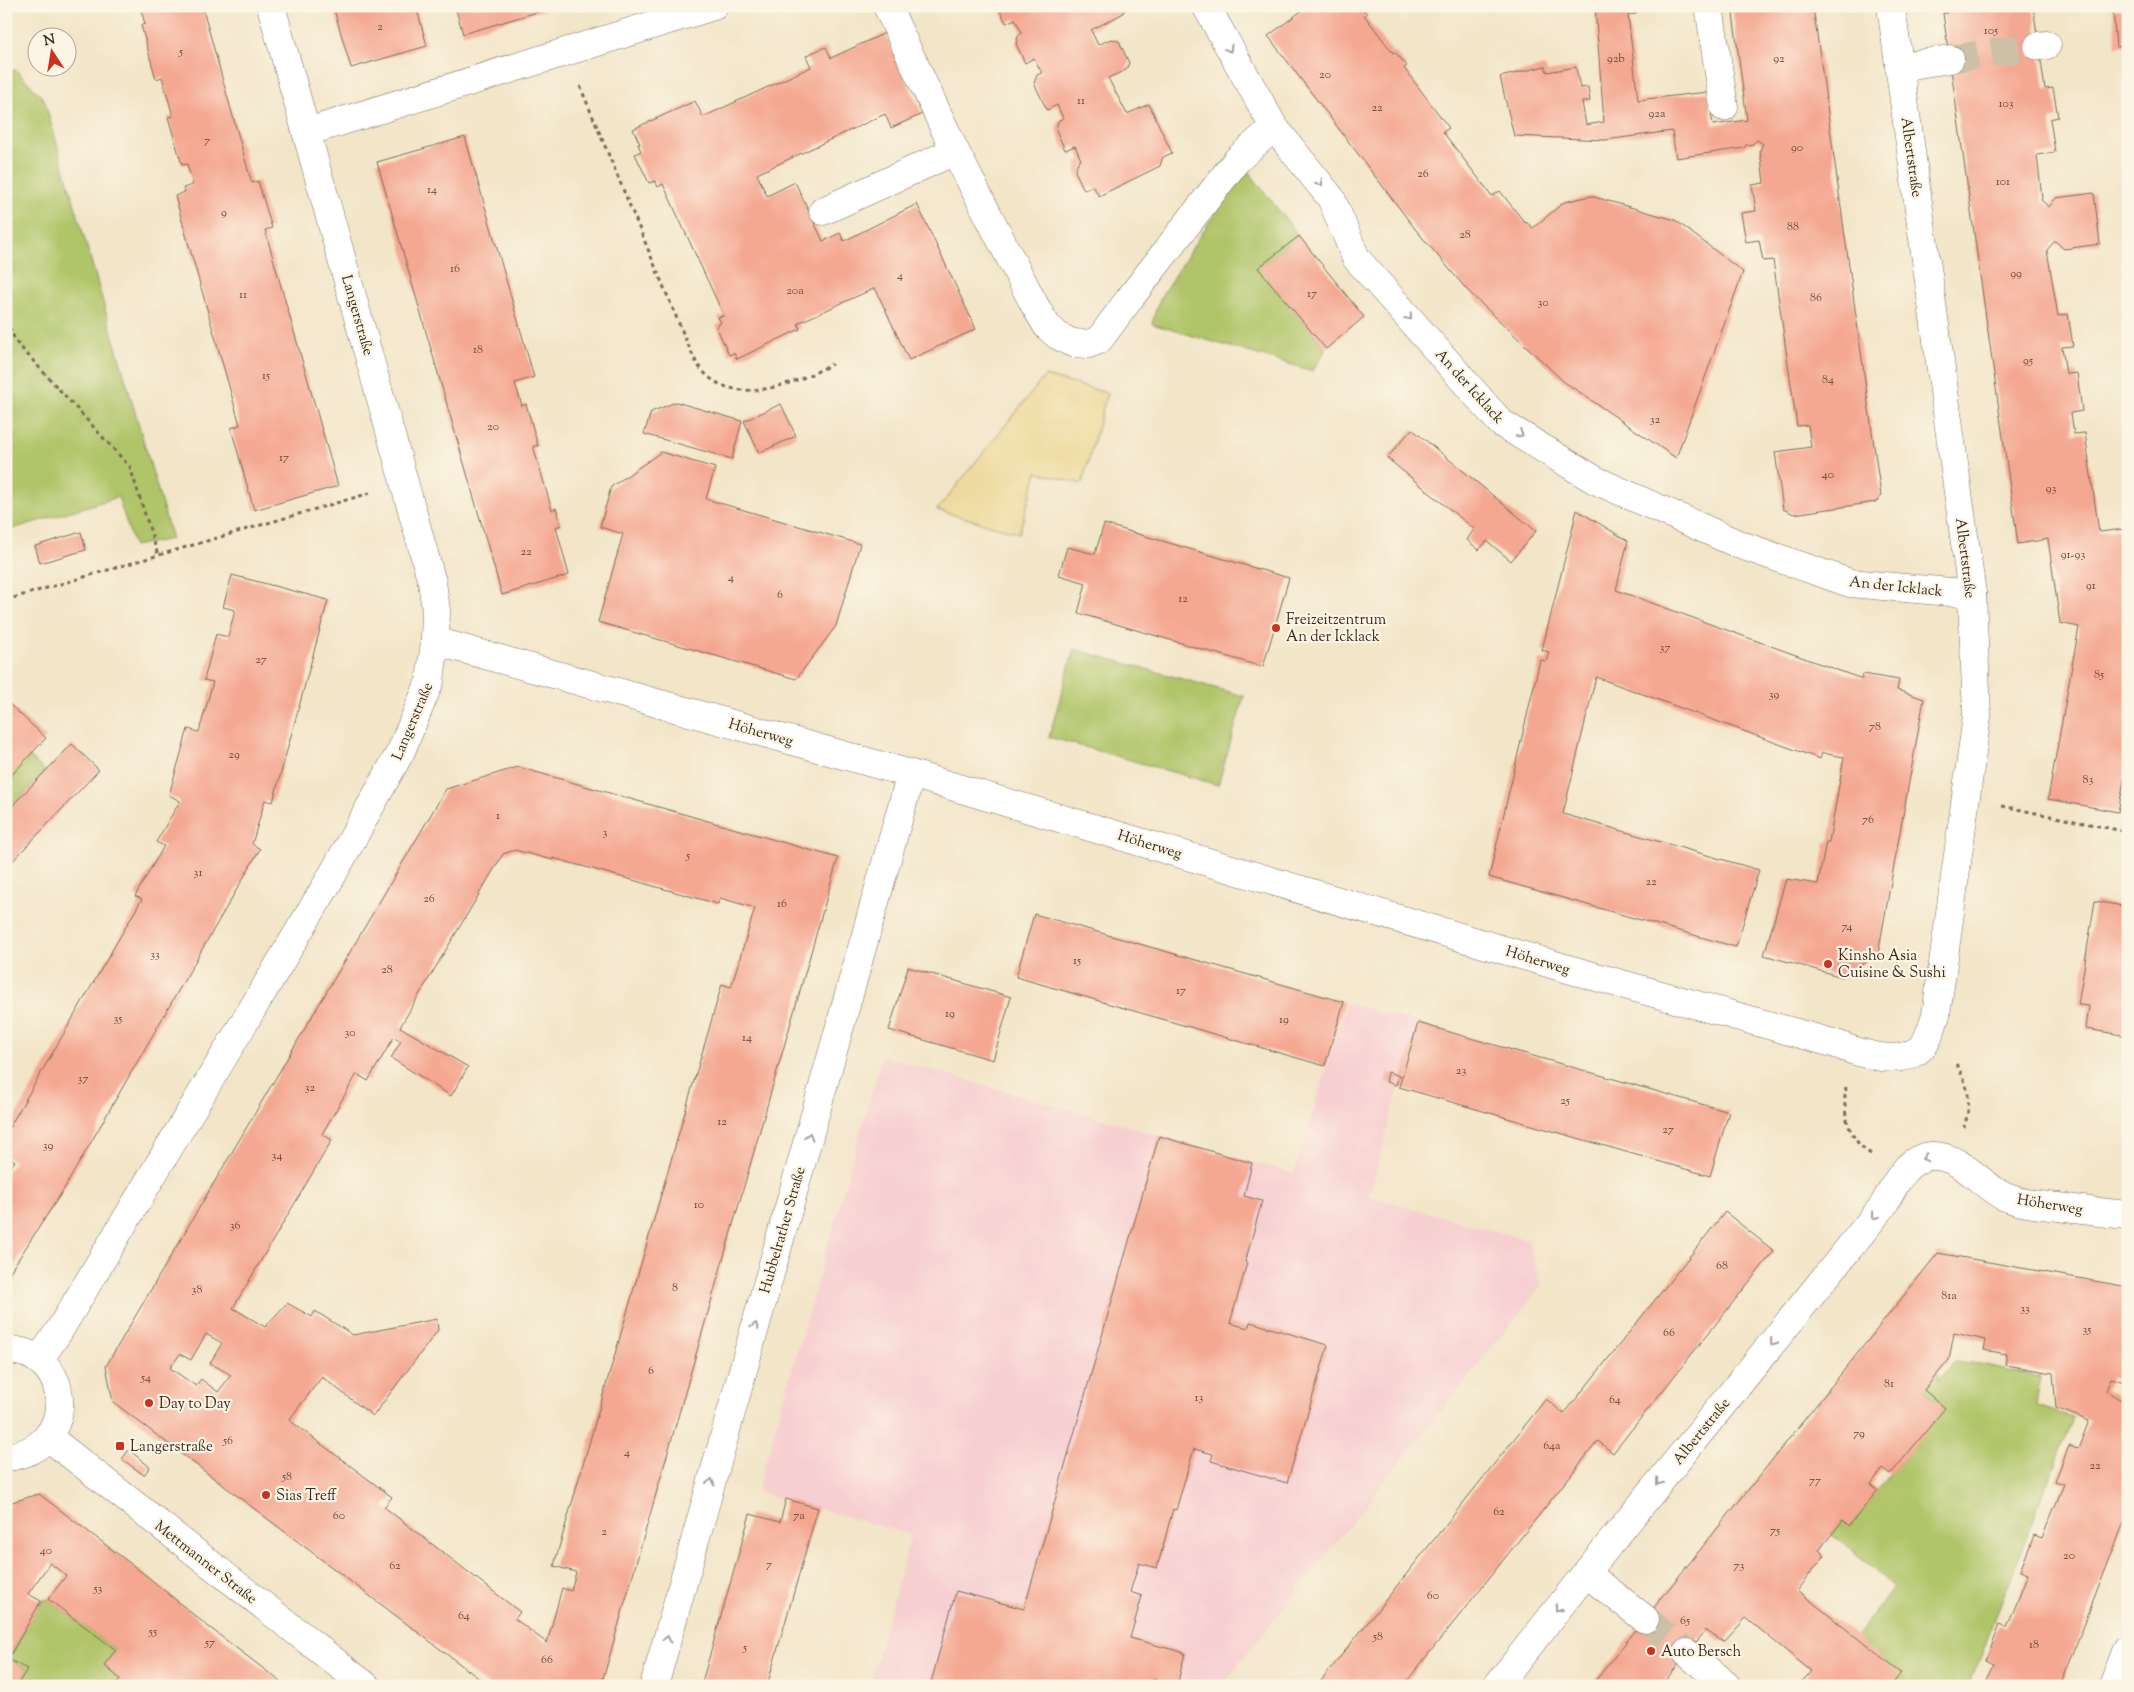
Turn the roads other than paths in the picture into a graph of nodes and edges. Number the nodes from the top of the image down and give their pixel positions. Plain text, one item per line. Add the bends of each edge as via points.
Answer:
1 (271, 6) edge
2 (714, 6) edge
3 (887, 6) edge
4 (1206, 6) edge
5 (1709, 6) edge
6 (1891, 6) edge
7 (1950, 59) tunnel mouth
8 (1899, 67) junction
9 (1724, 107) dead end
10 (1274, 127) junction
11 (307, 132) junction
12 (955, 151) junction
13 (823, 211) dead end
14 (1972, 594) junction
15 (435, 641) junction
16 (911, 774) junction
17 (1925, 1043) joint
18 (1905, 1171) joint
19 (2128, 1215) edge
20 (6, 1350) edge
21 (38, 1360) junction
22 (48, 1437) junction
23 (6, 1457) edge
24 (1586, 1573) junction
25 (1645, 1619) tunnel mouth
26 (2128, 1649) edge
27 (1687, 1653) tunnel mouth
28 (366, 1686) edge
29 (654, 1686) edge
30 (1497, 1686) edge
31 (1727, 1686) edge
32 (2114, 1686) edge

1 - 11 street, Langerstraße
2 - 11 street
3 - 12 street
4 -> 10 street, An der Icklack
5 - 9 street
6 - 8 street, Albertstraße
7 - 8 street
8 - 14 street, Albertstraße
10 - 12 street via 1237,160 1099,340 1088,344 1072,343 1047,326
10 -> 14 street, An der Icklack via 1331,198 1356,258 1501,423 1595,480 1738,544 1850,584
11 - 15 street, Langerstraße via 432,582 436,610
12 - 13 street
14 - 17 street, Albertstraße via 1977,716 1936,1015
15 - 16 street, Höherweg
15 - 21 street, Langerstraße via 430,681 401,751 324,889 59,1331
16 - 17 street, Höherweg via 1865,1054 1899,1056 1921,1048
29 -> 16 street, Hubbelrather Straße
19 -> 18 street, Höherweg via 2028,1203 2004,1196 1947,1159 1931,1156 1918,1160
18 -> 24 street, Albertstraße via 1882,1206
20 - 21 street
21 - 22 street via 56,1383 60,1397 56,1425
22 - 23 street via 29,1452
22 - 28 street, Mettmanner Straße
24 - 25 street
24 -> 30 street, Albertstraße
26 - 32 street
27 - 31 street

